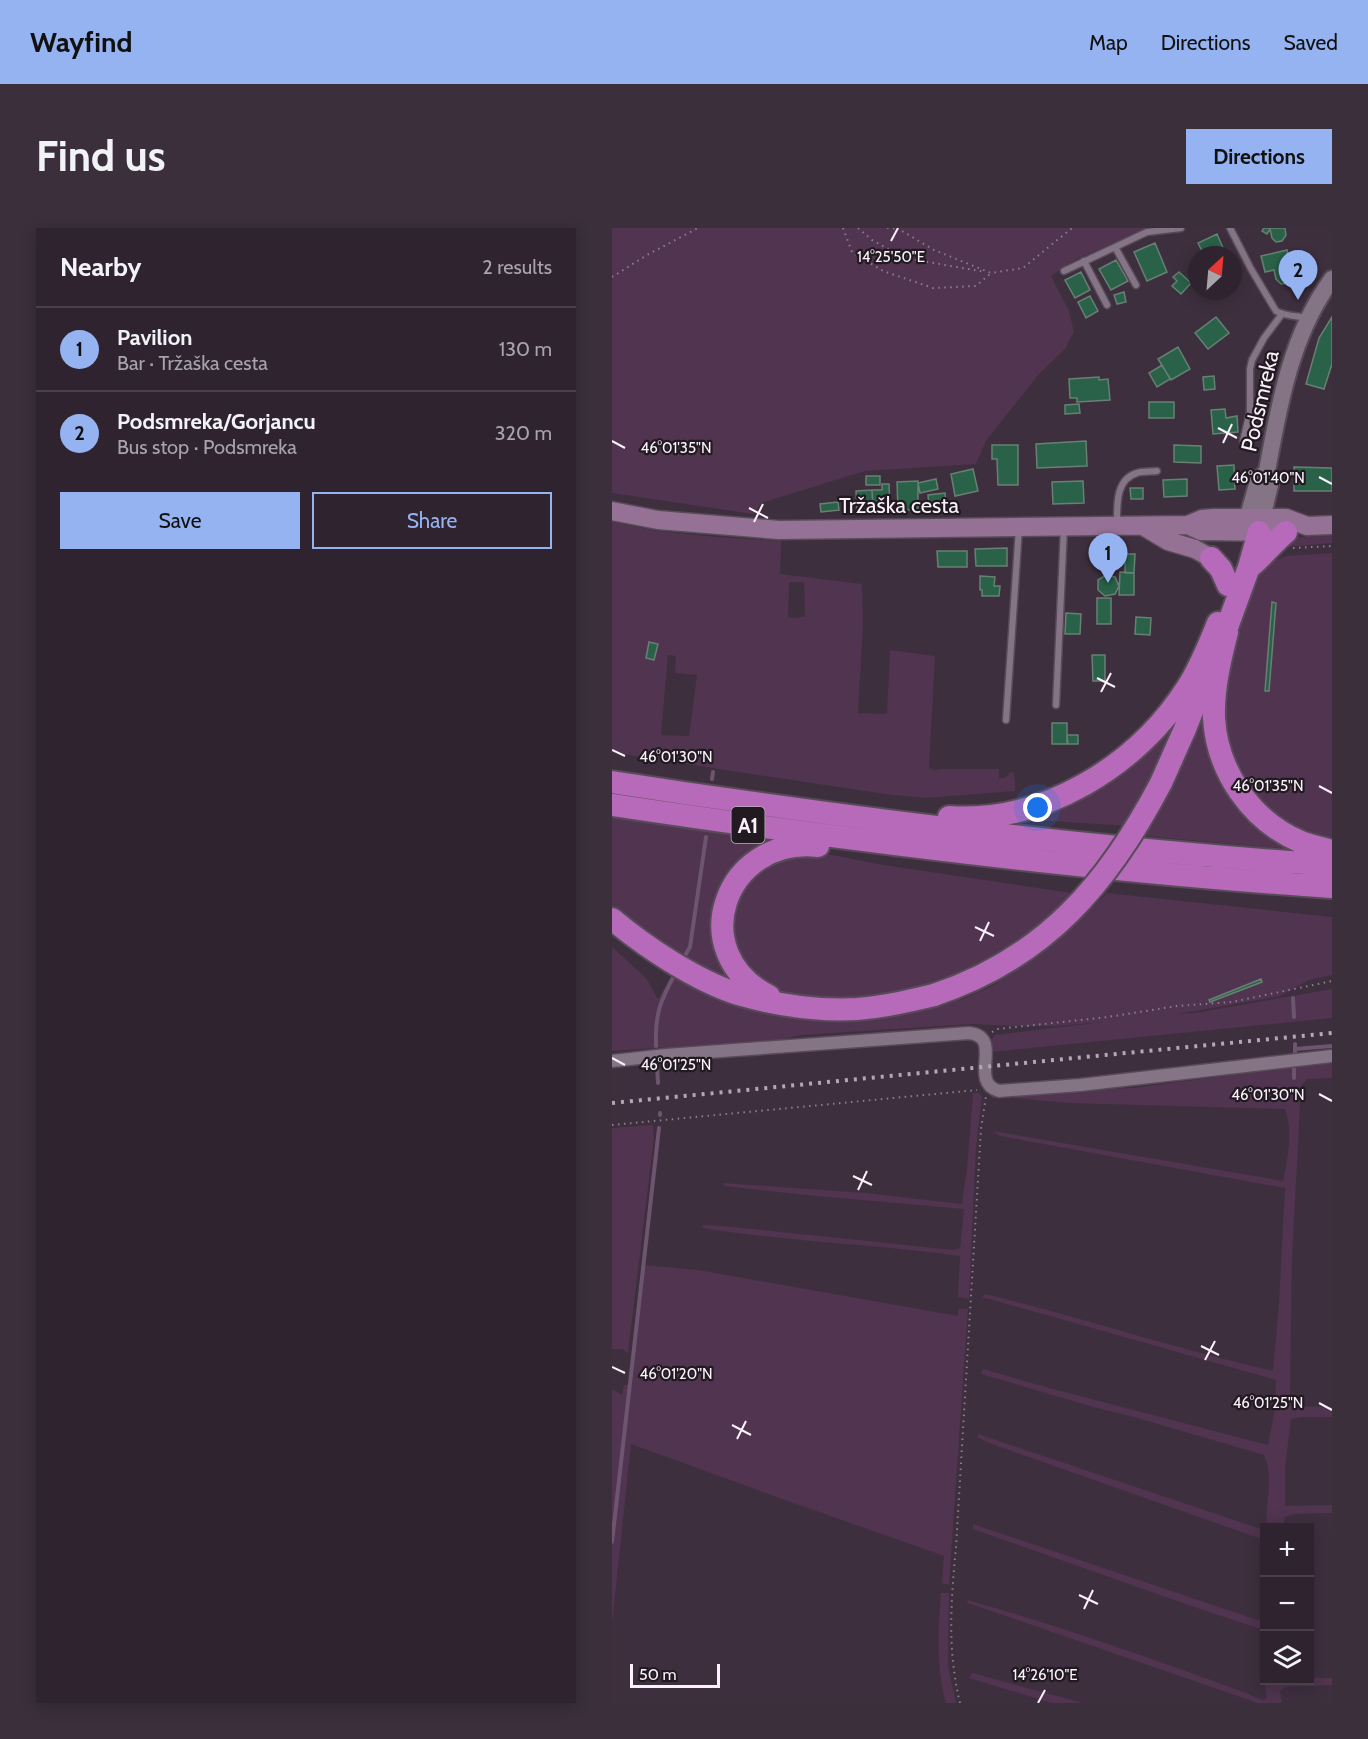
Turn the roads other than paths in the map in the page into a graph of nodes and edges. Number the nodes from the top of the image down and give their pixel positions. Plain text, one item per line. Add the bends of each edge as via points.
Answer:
1 (1181, 228) edge
2 (1230, 228) edge
3 (1115, 247) junction
4 (1084, 261) junction
5 (1064, 271) dead end
6 (1136, 285) dead end
7 (1329, 286) edge
8 (1107, 305) dead end
9 (1282, 314) junction
10 (1308, 318) junction
11 (1243, 441) dead end
12 (1157, 471) dead end
13 (612, 511) edge
14 (1143, 525) junction
15 (1253, 525) junction
16 (1332, 525) edge
17 (1117, 526) junction
18 (1064, 527) junction
19 (1019, 528) junction
20 (1294, 536) junction
21 (1211, 558) joint
22 (1249, 567) junction
23 (1228, 585) junction
24 (1222, 627) junction
25 (1056, 705) dead end
26 (1006, 720) dead end
27 (612, 782) edge
28 (612, 805) edge
29 (872, 819) junction
30 (884, 843) junction
31 (1332, 851) edge
32 (1332, 865) edge
33 (1332, 887) edge
34 (612, 919) edge
35 (796, 1006) junction
36 (1332, 1056) edge
37 (612, 1061) edge

1 - 3 lane via 1148,232
2 - 9 lane via 1276,311
3 - 4 lane
3 - 6 lane
4 - 5 lane
4 - 8 lane
7 - 10 street, Podsmreka
9 - 10 lane
9 - 11 lane via 1252,360 1250,412
10 - 15 street, Podsmreka via 1286,381 1267,471 1258,481
12 - 17 lane via 1137,473 1126,479 1119,490
13 - 19 main road, Tržaška cesta via 658,520 779,530
14 - 15 main road, Tržaška cesta via 1188,525 1201,531
14 - 17 main road, Tržaška cesta
14 - 21 main road via 1168,541
15 - 20 main road, Tržaška cesta
15 - 22 highway
15 - 23 highway
16 - 20 main road, Tržaška cesta
17 - 18 main road, Tržaška cesta
18 - 19 main road, Tržaška cesta
18 - 25 lane
19 - 26 lane
20 - 22 highway via 1271,545
21 - 23 highway
22 - 24 highway
23 - 24 highway
24 - 29 highway via 1177,702 1150,735 1101,774 1045,802 1000,814 956,817 895,812
24 - 31 highway via 1215,731 1235,787 1272,825 1300,842
24 - 35 highway, bridge via 1161,783 1118,856 1064,920 1006,964 934,995 857,1009
27 - 29 highway, A1
28 - 30 highway, A1
29 - 32 highway, A1 via 1075,843
30 - 33 highway, A1 via 1068,865
30 - 35 highway via 855,850 807,845 782,848 759,858 740,874 732,887 722,926 732,962 757,989
34 - 35 highway via 697,976 736,993
36 - 37 street via 999,1091 988,1086 986,1049 981,1037 969,1033

